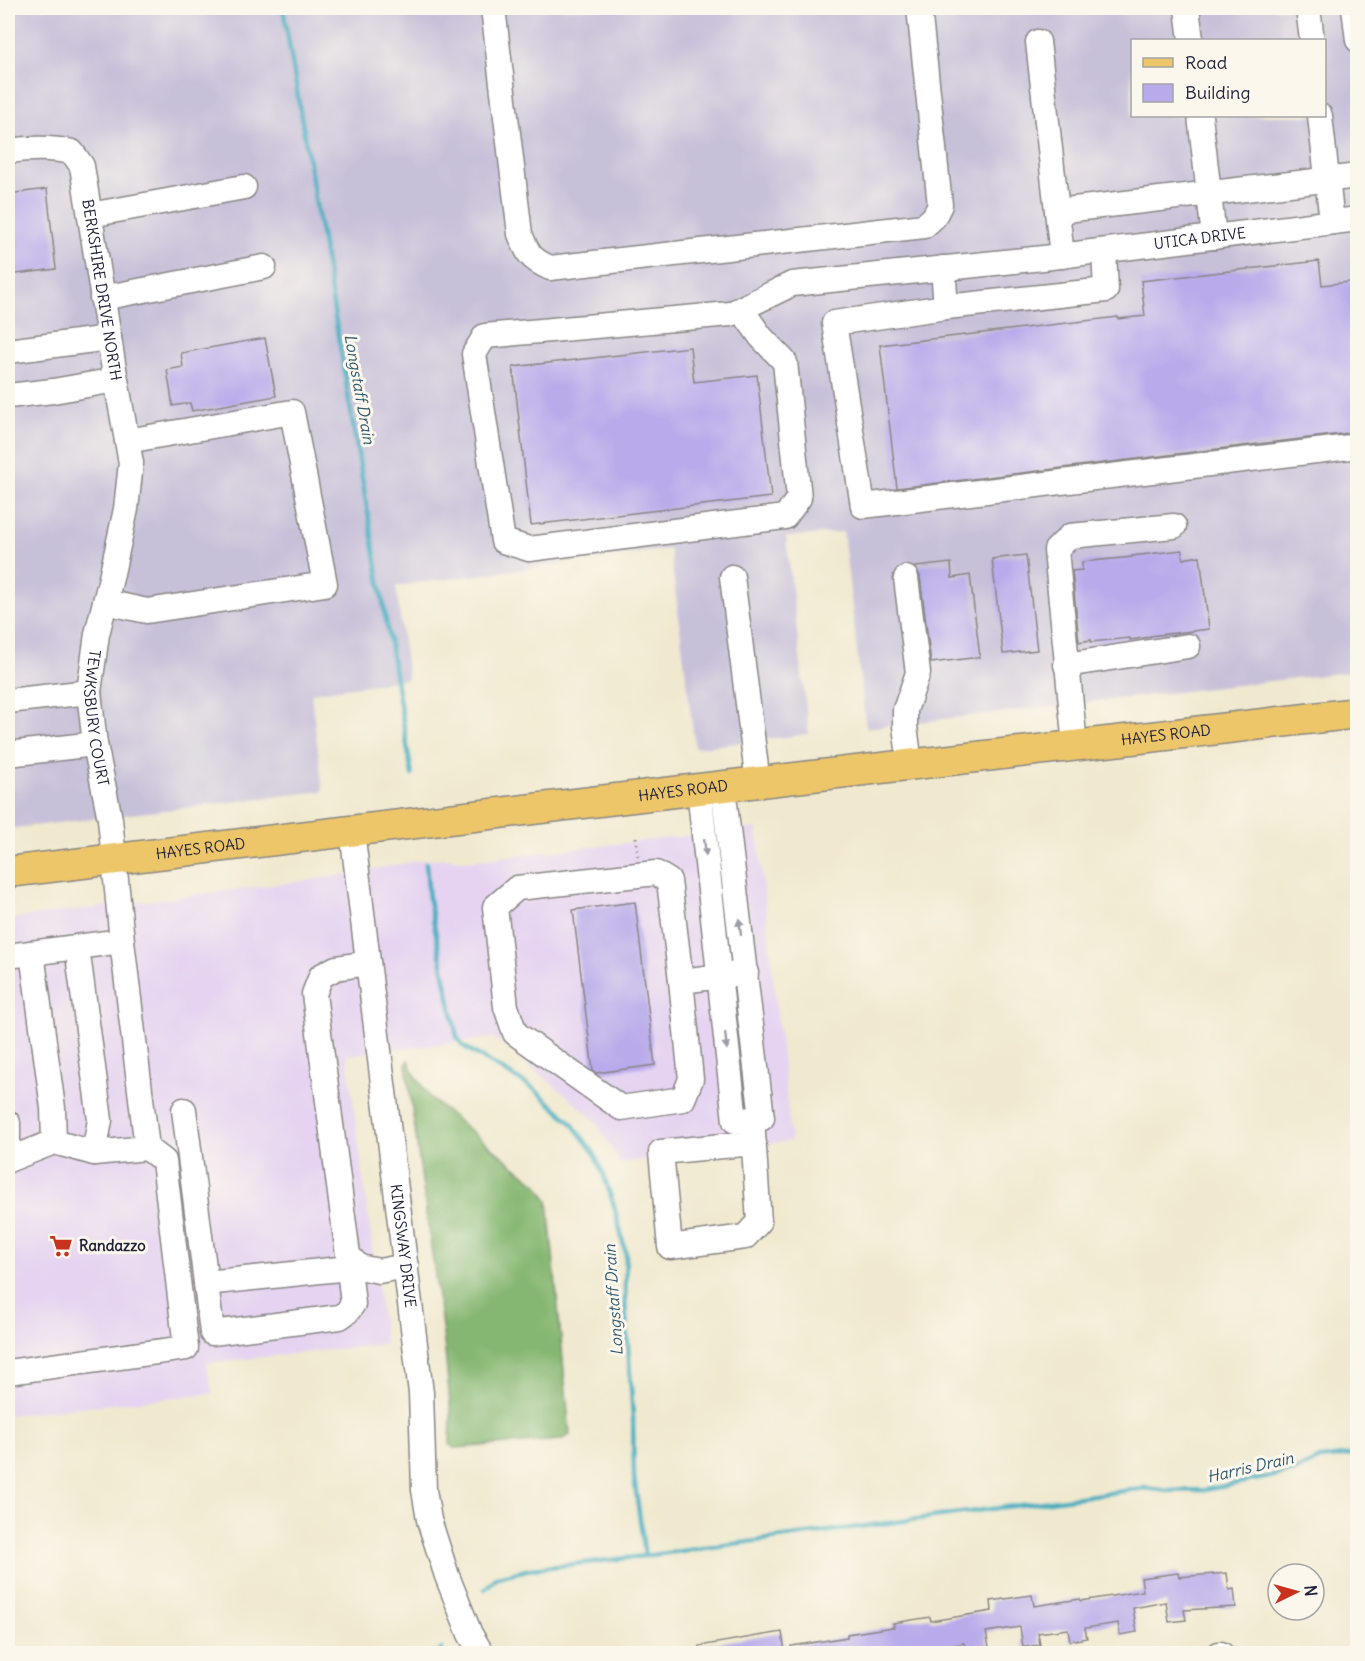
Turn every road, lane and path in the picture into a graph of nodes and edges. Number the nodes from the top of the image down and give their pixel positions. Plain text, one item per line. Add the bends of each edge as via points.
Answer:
1 (493, 8) edge
2 (919, 8) edge
3 (1187, 8) edge
4 (1308, 8) edge
5 (1354, 8) edge
6 (1191, 39) edge
7 (1312, 39) edge
8 (1358, 40) edge
9 (1038, 42) dead end
10 (1200, 117) edge
11 (1320, 117) edge
12 (8, 151) edge
13 (1358, 176) edge
14 (1328, 180) junction
15 (244, 187) dead end
16 (1210, 194) junction
17 (1057, 211) junction
18 (90, 215) junction
19 (1358, 219) edge
20 (1332, 222) junction
21 (1214, 237) junction
22 (1104, 251) junction
23 (1052, 257) junction
24 (264, 267) dead end
25 (943, 268) junction
26 (102, 298) junction
27 (946, 307) junction
28 (741, 309) junction
29 (109, 338) junction
30 (8, 351) edge
31 (116, 380) junction
32 (8, 396) edge
33 (126, 436) junction
34 (1358, 446) edge
35 (1174, 526) dead end
36 (732, 577) dead end
37 (111, 578) joint
38 (906, 578) dead end
39 (105, 602) junction
40 (1188, 646) dead end
41 (1066, 665) junction
42 (89, 692) junction
43 (8, 701) edge
44 (1358, 713) edge
45 (95, 744) junction
46 (1075, 746) junction
47 (8, 754) edge
48 (910, 764) junction
49 (758, 783) junction
50 (711, 788) junction
51 (352, 831) junction
52 (114, 859) junction
53 (8, 872) edge
54 (122, 941) junction
55 (77, 947) junction
56 (32, 953) junction
57 (8, 956) edge
58 (369, 963) junction
59 (746, 973) junction
60 (719, 976) junction
61 (681, 981) junction
62 (184, 1110) dead end
63 (752, 1119) junction
64 (8, 1123) edge
65 (54, 1142) junction
66 (754, 1143) junction
67 (147, 1148) junction
68 (94, 1153) junction
69 (8, 1160) edge
70 (406, 1266) junction
71 (354, 1267) junction
72 (206, 1283) junction
73 (8, 1372) edge
74 (483, 1653) edge

1 - 2 street via 520,234 526,251 536,262 550,268 924,226 940,205
3 - 6 street
4 - 7 street
5 - 8 street
9 - 17 street
10 - 16 street
11 - 14 street
12 - 18 street, BERKSHIRE DRIVE NORTH via 54,148 72,152 82,166
13 - 14 street
14 - 16 street
14 - 20 street
15 - 18 street
16 - 17 street
16 - 21 street
17 - 23 street
18 - 26 street, BERKSHIRE DRIVE NORTH
19 - 20 street, UTICA DRIVE
20 - 21 street, UTICA DRIVE
21 - 22 street, UTICA DRIVE
22 - 23 street, UTICA DRIVE
22 - 27 street via 1106,290
23 - 25 street, UTICA DRIVE
24 - 26 street
25 - 27 street
25 - 28 street, UTICA DRIVE via 792,284
26 - 29 street, BERKSHIRE DRIVE NORTH
27 - 34 street via 834,323 863,506
28 - 28 street, UTICA DRIVE via 730,314 485,336 474,354 503,541 529,549 785,517 799,498 785,362
29 - 30 street
29 - 31 street, BERKSHIRE DRIVE NORTH
31 - 32 street
31 - 33 street, BERKSHIRE DRIVE NORTH
33 - 37 street, BERKSHIRE DRIVE NORTH via 131,463
33 - 39 street via 292,412 325,584 147,611
35 - 41 street via 1070,536 1056,550
36 - 49 street
37 - 39 street, TEWKSBURY COURT
38 - 48 street via 918,674 905,710
39 - 42 street, TEWKSBURY COURT
40 - 41 street
41 - 46 street
42 - 43 street
42 - 45 street, TEWKSBURY COURT
44 - 46 main road, HAYES ROAD
45 - 47 street
45 - 52 street, TEWKSBURY COURT
46 - 48 main road, HAYES ROAD
48 - 49 main road, HAYES ROAD
49 - 50 main road, HAYES ROAD
50 - 51 main road, HAYES ROAD
59 -> 50 street
50 -> 60 street
51 - 52 main road, HAYES ROAD
51 - 58 street, KINGSWAY DRIVE
52 - 53 main road, HAYES ROAD
52 - 54 street, TEWKSBURY COURT
54 - 55 street
54 - 67 street, TEWKSBURY COURT
55 - 56 street
55 - 68 street via 100,1120
56 - 57 street
56 - 65 street
58 - 70 street, KINGSWAY DRIVE
58 - 71 street via 336,968 321,976 314,994 348,1255
59 - 60 street
59 - 63 street via 762,1118
60 - 61 street
60 -> 63 street via 735,1121
61 - 61 street via 691,1079 683,1099 621,1108 515,1033 506,1007 495,907 517,888 656,873 669,881
62 - 72 street
63 - 66 street
64 - 69 street
65 - 68 street
65 - 69 street
66 - 66 street via 759,1222 745,1237 670,1247 661,1152
67 - 68 street
67 - 73 street via 164,1161 186,1348
70 - 71 street via 379,1271
70 - 74 street, KINGSWAY DRIVE via 421,1394 424,1490 429,1520 466,1625
71 - 72 street
71 - 72 street via 353,1304 340,1317 212,1333

